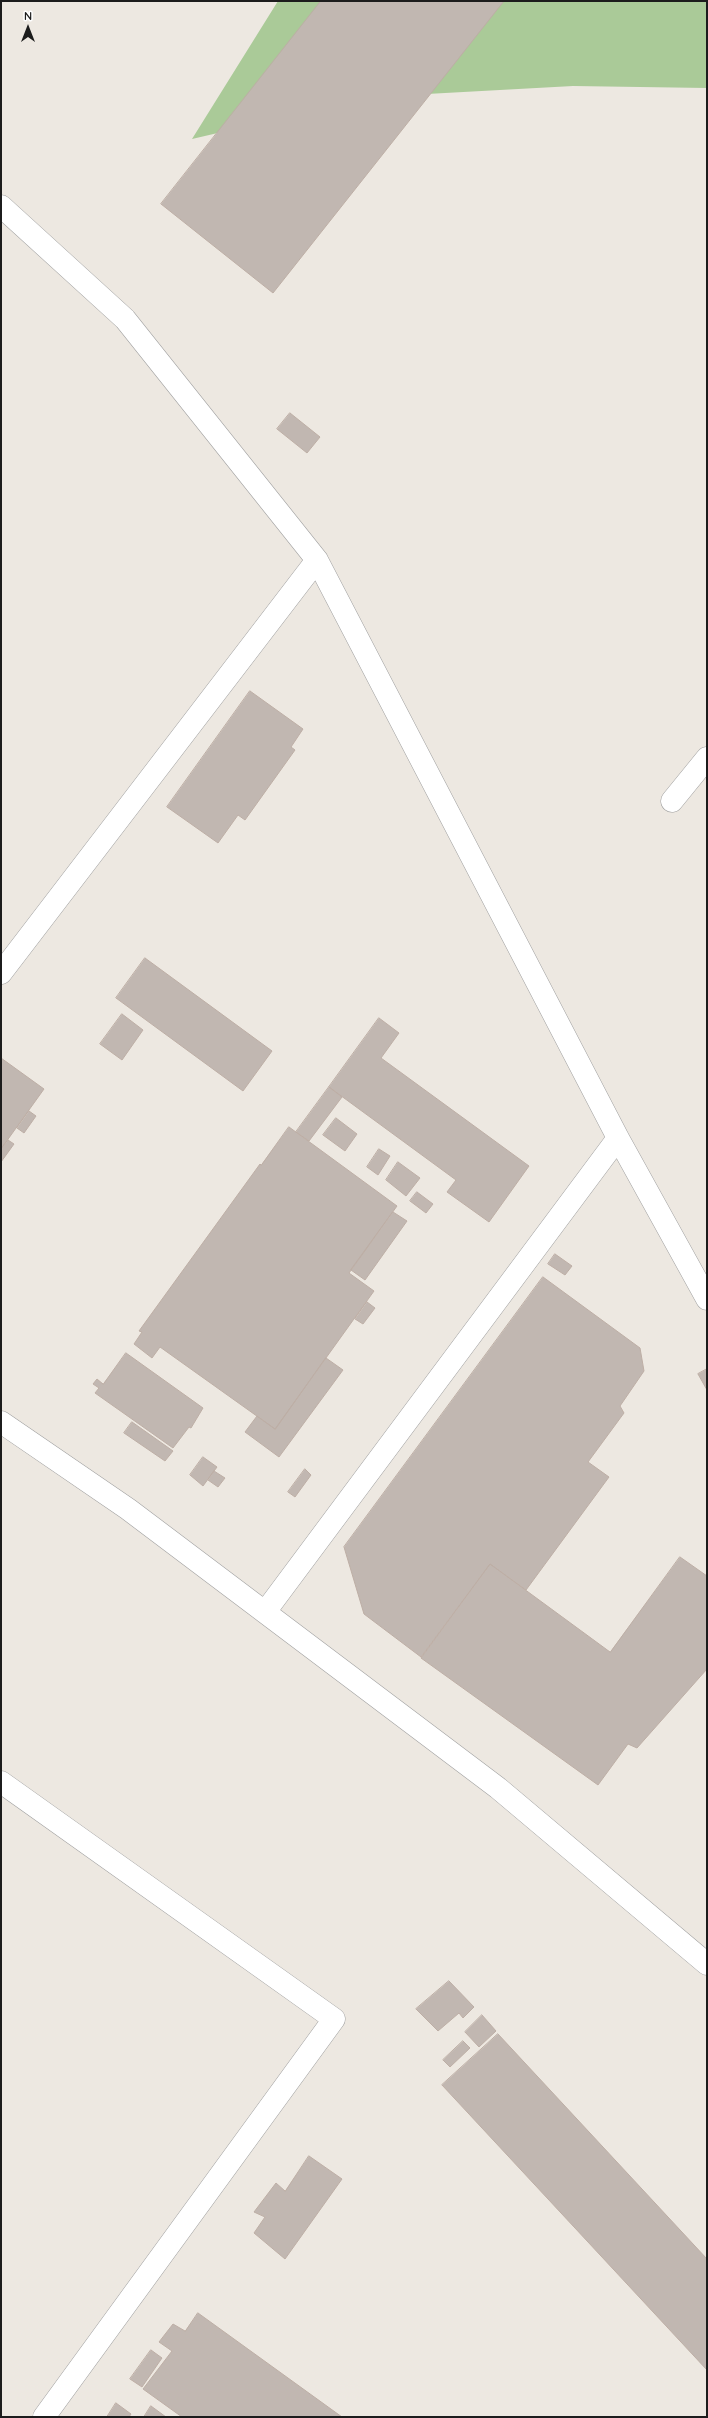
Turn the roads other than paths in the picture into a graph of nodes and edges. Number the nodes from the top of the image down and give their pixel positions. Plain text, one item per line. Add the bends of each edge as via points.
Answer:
1 (1, 206) edge
2 (317, 560) junction
3 (707, 758) edge
4 (672, 801) dead end
5 (1, 973) edge
6 (618, 1138) junction
7 (707, 1299) edge
8 (1, 1422) edge
9 (265, 1612) junction
10 (1, 1782) edge
11 (707, 1964) edge
12 (44, 2417) edge

1 - 2 street via 125,319
2 - 5 street
2 - 6 street
3 - 4 street
6 - 7 street
6 - 9 street
8 - 9 street via 128,1509
9 - 11 street via 498,1788
10 - 12 street via 334,2020

